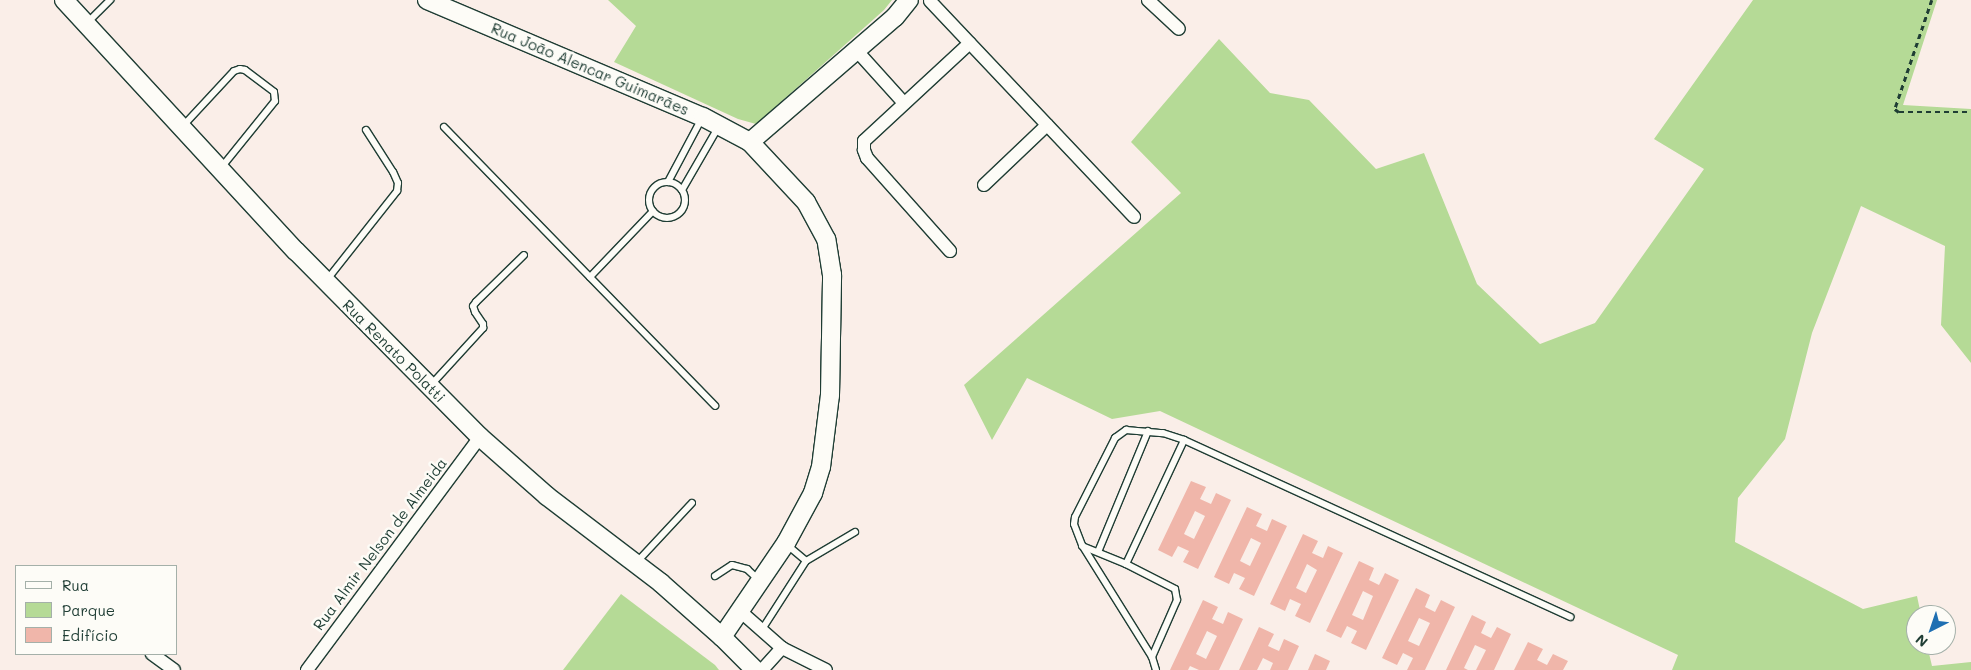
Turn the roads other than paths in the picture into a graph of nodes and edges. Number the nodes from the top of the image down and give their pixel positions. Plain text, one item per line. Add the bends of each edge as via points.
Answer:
1 (64, 0) edge
2 (110, 0) edge
3 (427, 0) edge
4 (909, 0) edge
5 (1148, 0) edge
6 (930, 1) edge
7 (86, 24) junction
8 (1179, 29) dead end
9 (970, 43) junction
10 (857, 51) junction
11 (904, 103) junction
12 (703, 117) junction
13 (720, 125) junction
14 (1048, 125) junction
15 (444, 127) dead end
16 (182, 128) junction
17 (366, 130) dead end
18 (750, 142) junction
19 (220, 170) junction
20 (668, 182) junction
21 (984, 185) dead end
22 (682, 190) junction
23 (653, 211) junction
24 (1134, 217) dead end
25 (950, 251) dead end
26 (524, 256) dead end
27 (590, 277) junction
28 (325, 282) junction
29 (430, 386) junction
30 (715, 406) dead end
31 (1148, 432) junction
32 (480, 437) junction
33 (1184, 440) junction
34 (692, 503) dead end
35 (855, 532) dead end
36 (786, 543) junction
37 (1082, 546) junction
38 (1098, 552) junction
39 (806, 561) junction
40 (636, 564) junction
41 (1126, 564) junction
42 (715, 576) dead end
43 (760, 582) junction
44 (740, 611) junction
45 (1570, 617) dead end
46 (762, 631) junction
47 (722, 637) junction
48 (782, 648) junction
49 (153, 655) edge
50 (1152, 657) junction
51 (174, 670) edge
52 (307, 670) edge
53 (755, 670) edge
54 (762, 670) edge
55 (826, 670) edge
56 (1156, 670) edge

1 - 7 main road, Rua Renato Polatti
2 - 7 lane
3 - 12 main road, Rua João Alencar Guimarães
4 - 10 main road via 896,17
5 - 8 street
6 - 9 street
7 - 16 main road, Rua Renato Polatti
9 - 11 street
9 - 14 street
10 - 11 street
10 - 18 main road
11 - 25 street via 864,141 864,150 867,158
12 - 13 main road, Rua João Alencar Guimarães
12 - 20 lane
13 - 18 main road, Rua João Alencar Guimarães
13 - 22 lane
14 - 21 street
14 - 24 street
15 - 27 lane
16 - 19 main road, Rua Renato Polatti
16 - 19 lane via 234,71 245,70 274,92 275,101
17 - 28 lane via 394,172 397,191
18 - 36 main road, Rua João Alencar Guimarães via 786,178 818,221 826,239 832,275 830,395 821,467 803,514
19 - 28 main road, Rua Renato Polatti
20 - 22 lane
20 - 23 lane via 661,183 651,192
22 - 23 lane via 685,203 678,215 665,218
23 - 27 lane
26 - 29 lane via 473,306 483,328
27 - 30 lane
28 - 29 main road, Rua Renato Polatti
29 - 32 main road, Rua Renato Polatti
31 - 33 lane
31 - 37 lane via 1126,430 1115,438 1075,517 1076,533
31 - 38 lane
32 - 40 main road, Rua Renato Polatti via 547,496
32 - 52 street, Rua Almir Nelson de Almeida
33 - 41 lane
33 - 45 lane
34 - 40 lane
35 - 39 lane
36 - 39 lane
36 - 43 main road, Rua João Alencar Guimarães
37 - 38 lane
37 - 50 lane
38 - 41 lane
39 - 46 lane
40 - 47 main road, Rua Renato Polatti
41 - 50 lane via 1175,589 1178,594
42 - 43 lane via 732,565 738,565
43 - 44 main road, Rua João Alencar Guimarães
44 - 46 street
44 - 47 main road, Rua João Alencar Guimarães
46 - 48 street
47 - 53 main road, Rua Renato Polatti
48 - 54 street
48 - 55 street
49 - 51 street
50 - 56 lane

